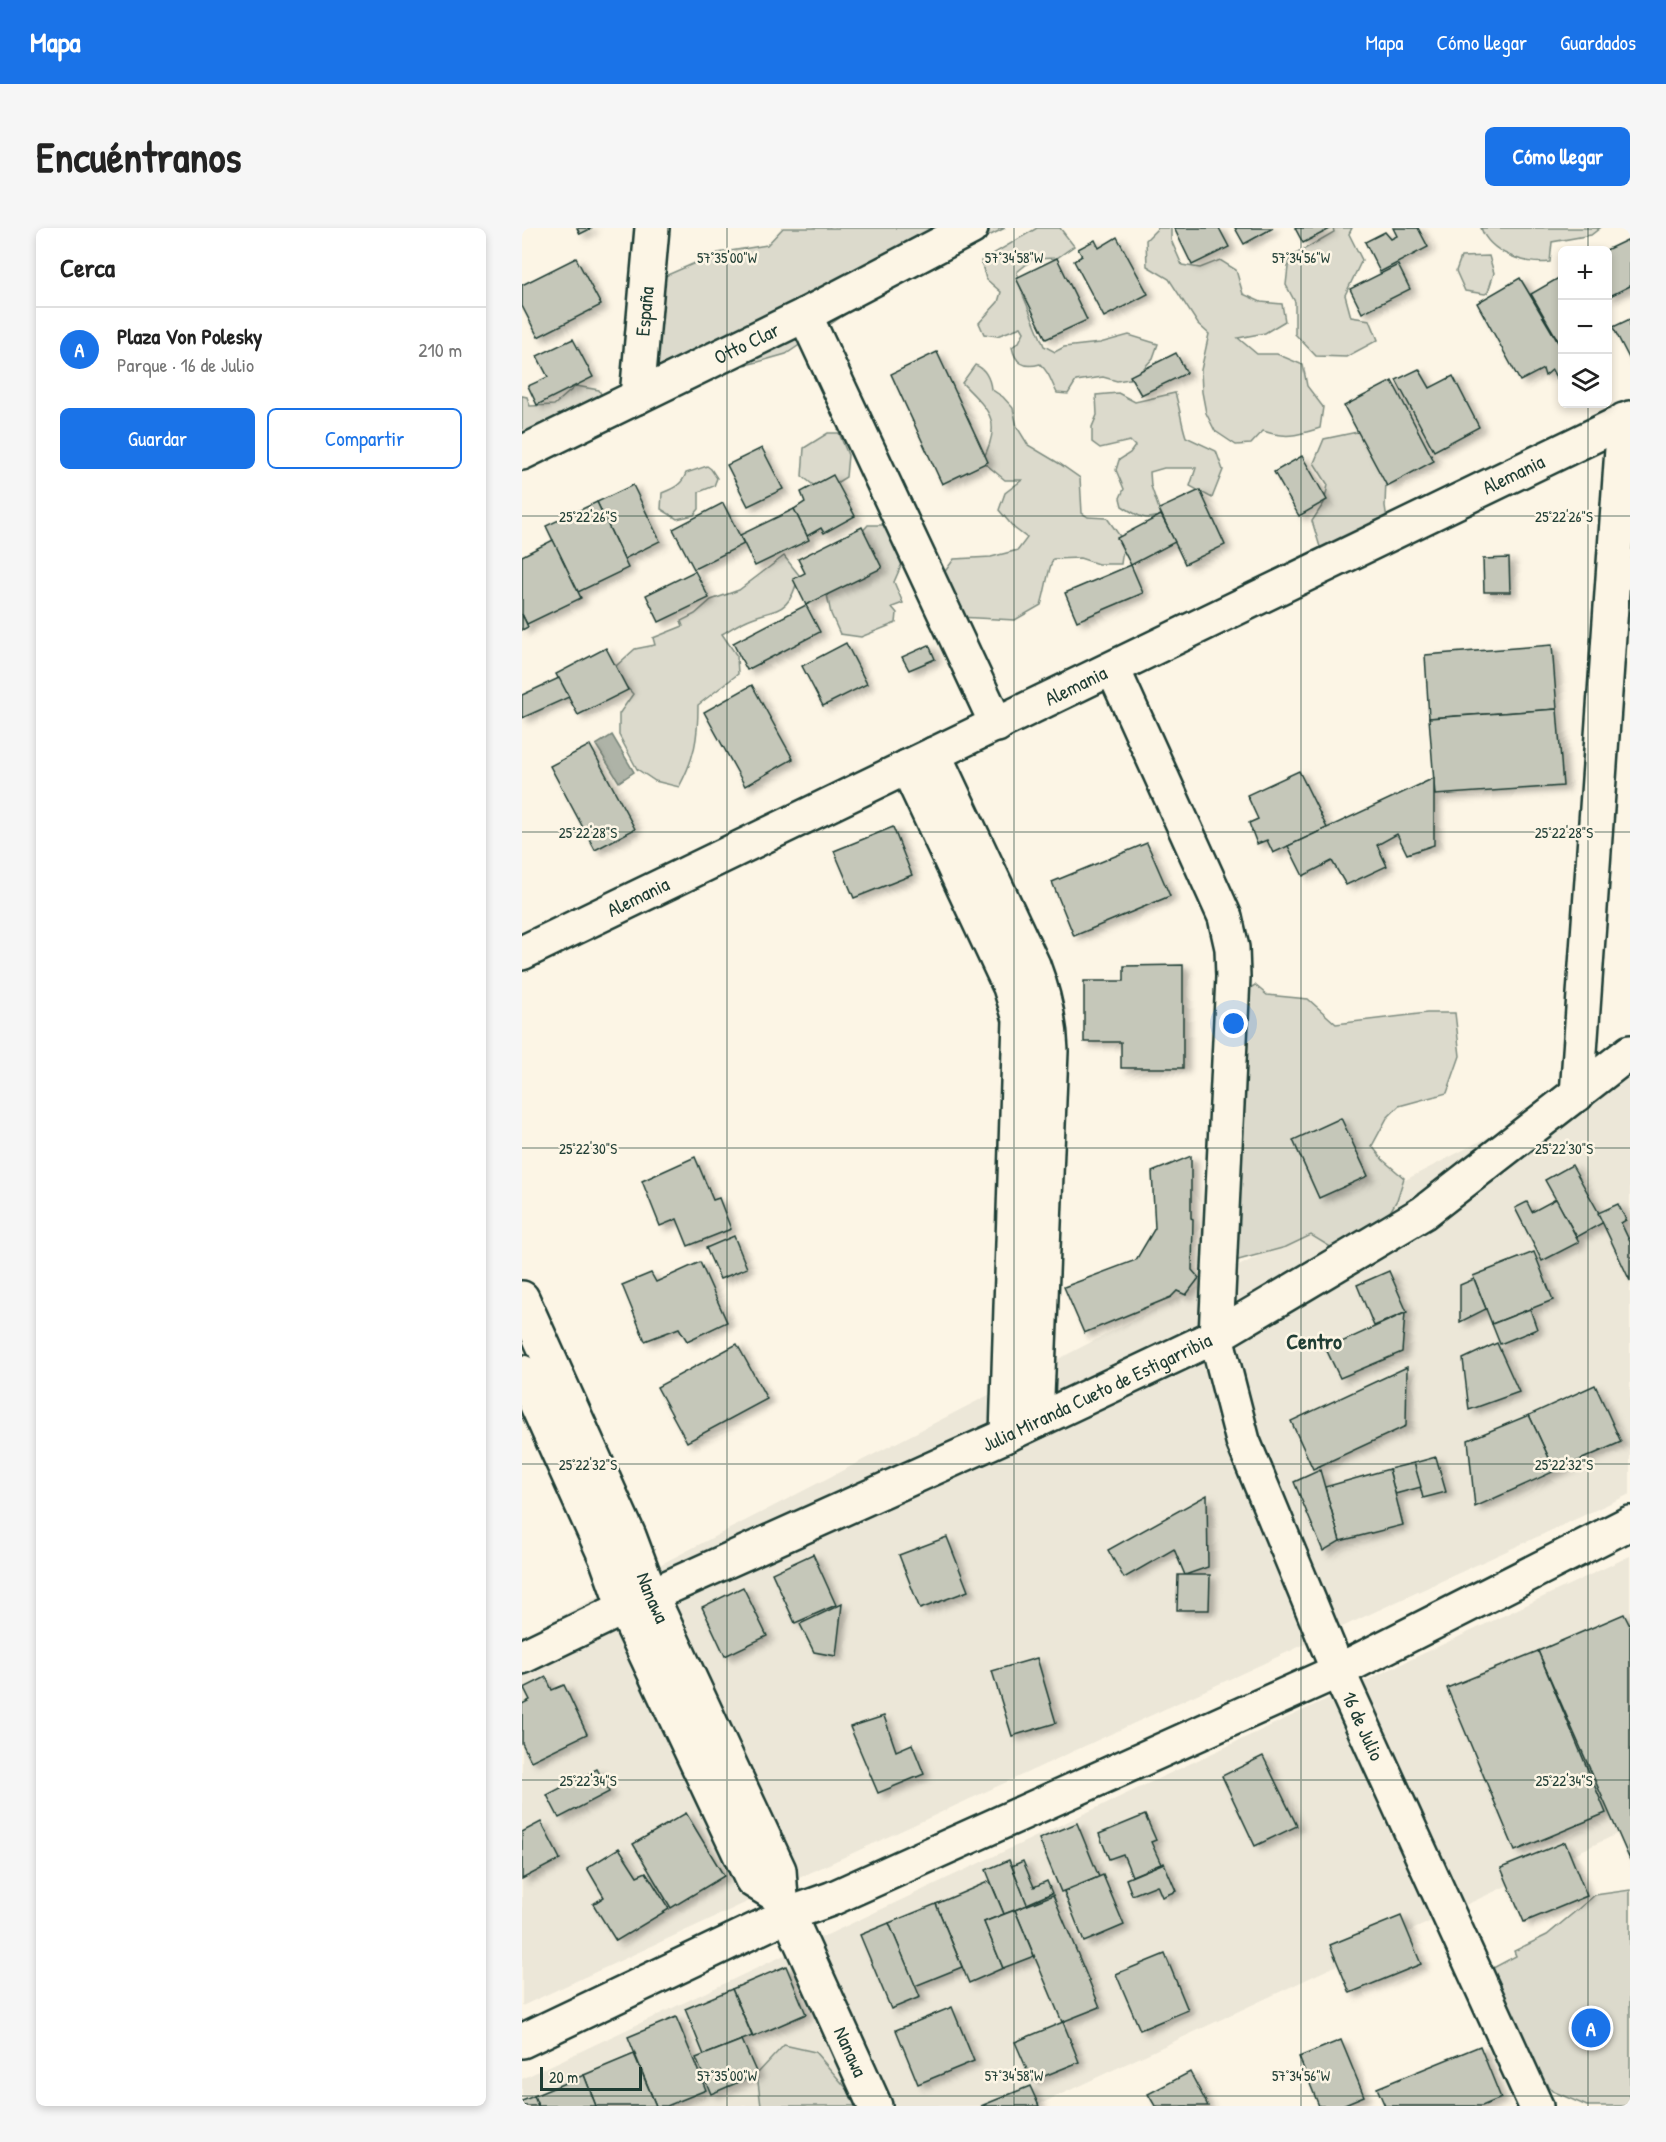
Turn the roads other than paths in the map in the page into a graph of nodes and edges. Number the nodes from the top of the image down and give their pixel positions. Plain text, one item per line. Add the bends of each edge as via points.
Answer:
1 (652, 228) edge
2 (971, 228) edge
3 (805, 315) junction
4 (637, 397) junction
5 (1627, 419) edge
6 (522, 453) edge
7 (1113, 669) junction
8 (997, 725) junction
9 (921, 761) junction
10 (522, 953) edge
11 (1630, 1052) edge
12 (1577, 1095) junction
13 (522, 1298) edge
14 (1216, 1336) junction
15 (522, 1372) edge
16 (1022, 1428) junction
17 (1630, 1523) edge
18 (638, 1601) junction
19 (522, 1657) edge
20 (1338, 1671) junction
21 (785, 1906) junction
22 (522, 2041) edge
23 (875, 2106) edge
24 (1536, 2106) edge

1 - 4 street, España
2 - 3 street, Otto Clar
3 - 4 street, Otto Clar
3 - 8 street
4 - 6 street, Otto Clar
5 - 7 street, Alemania
5 - 12 street
7 - 8 street, Alemania
7 - 14 street, 16 de Julio via 1225,918 1232,948
8 - 9 street, Alemania
9 - 10 street, Alemania
9 - 16 street via 1020,1019
11 - 12 street, Julia Miranda Cueto de Estigarribia
12 - 14 street, Julia Miranda Cueto de Estigarribia via 1423,1213
13 - 18 street, Nanawa via 629,1536
14 - 16 street, Julia Miranda Cueto de Estigarribia
14 - 20 street, 16 de Julio via 1243,1441
15 - 18 street, Nanawa via 606,1558
16 - 18 street, Julia Miranda Cueto de Estigarribia
17 - 20 street
18 - 19 street, Julia Miranda Cueto de Estigarribia
18 - 21 street, Nanawa via 752,1880
20 - 21 street via 831,1899
20 - 24 street, 16 de Julio
21 - 22 street
21 - 23 street, Nanawa

